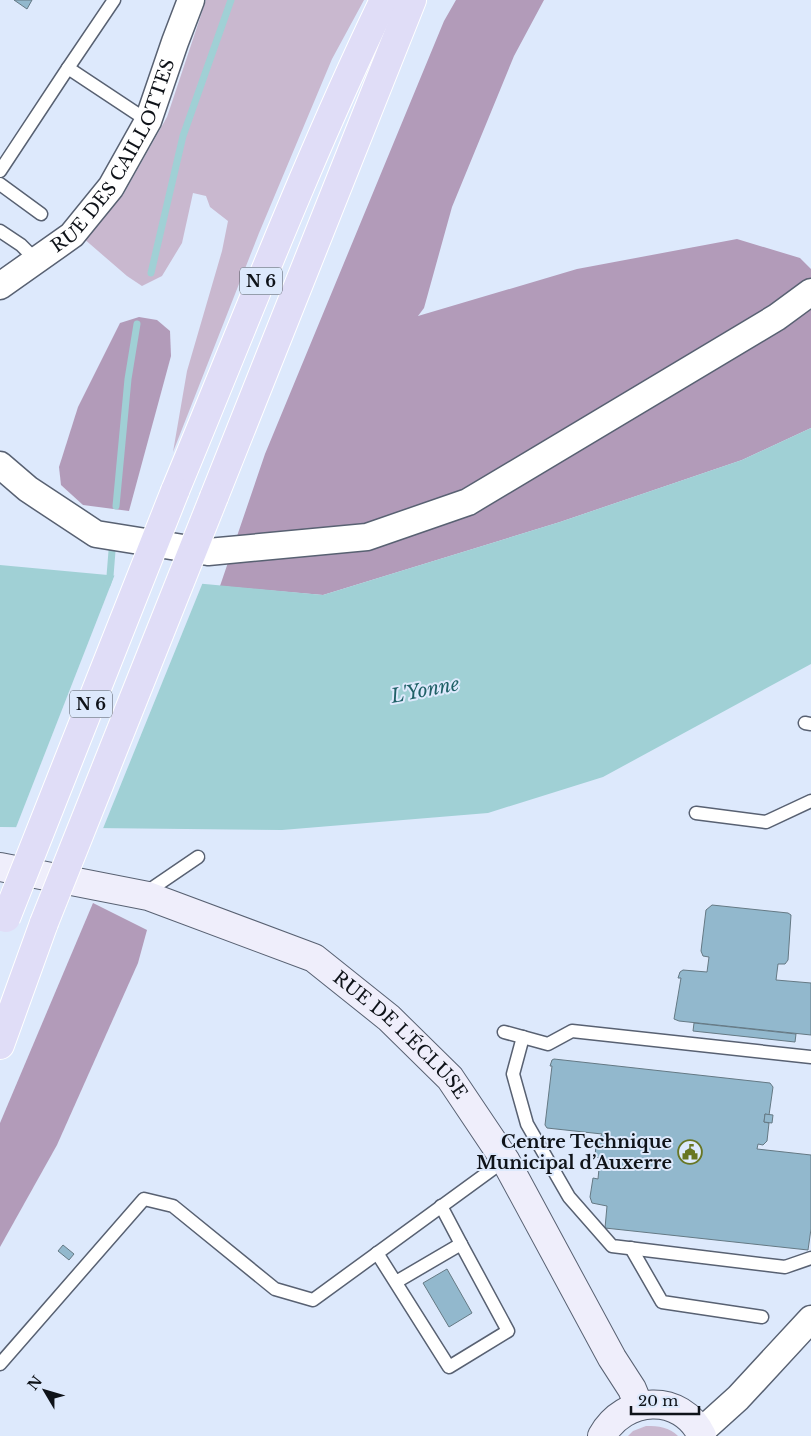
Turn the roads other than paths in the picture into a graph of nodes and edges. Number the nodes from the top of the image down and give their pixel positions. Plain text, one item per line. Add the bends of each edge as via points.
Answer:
1 (114, 0) edge
2 (191, 0) edge
3 (384, 0) edge
4 (412, 0) edge
5 (422, 0) edge
6 (68, 68) junction
7 (381, 76) junction
8 (148, 121) junction
9 (0, 170) edge
10 (0, 184) edge
11 (41, 214) dead end
12 (0, 231) edge
13 (36, 260) junction
14 (0, 286) edge
15 (811, 292) edge
16 (0, 465) edge
17 (811, 801) edge
18 (696, 812) dead end
19 (198, 857) dead end
20 (0, 867) edge
21 (148, 896) junction
22 (3, 925) edge
23 (504, 1032) dead end
24 (523, 1037) junction
25 (0, 1044) edge
26 (811, 1057) edge
27 (505, 1160) junction
28 (441, 1206) junction
29 (461, 1244) junction
30 (631, 1248) junction
31 (377, 1253) junction
32 (811, 1258) edge
33 (396, 1282) junction
34 (762, 1318) dead end
35 (811, 1319) edge
36 (0, 1364) edge
37 (639, 1406) junction
38 (700, 1432) edge
39 (602, 1436) edge

1 - 6 lane
2 - 8 street, RUE DES CAILLOTTES
3 - 22 main road, N 6, bridge via 349,72 294,201
4 - 7 main road, N 6
5 - 7 main road
6 - 8 lane
6 - 9 lane
7 - 25 main road, N 6, bridge via 44,923
8 - 13 street, RUE DES CAILLOTTES via 111,187 72,235
10 - 11 lane
12 - 13 lane
13 - 14 street, RUE DES CAILLOTTES
15 - 16 street via 777,317 468,502 367,537 208,552 96,534 28,489
17 - 18 lane via 766,822
19 - 21 lane via 154,887
20 - 21 street, RUE DE L'ÉCLUSE
21 - 27 street, RUE DE L'ÉCLUSE via 314,958 389,1018 450,1078
23 - 24 lane
24 - 26 lane via 548,1044 572,1032
24 - 30 lane via 513,1074 527,1124 569,1197 612,1246
27 - 28 lane
27 - 37 street, RUE DE L'ÉCLUSE
28 - 29 lane
28 - 31 lane
29 - 33 lane
29 - 33 lane via 508,1331 449,1367
30 - 32 lane via 785,1267
30 - 34 lane via 662,1302
31 - 33 lane
31 - 36 lane via 313,1300 275,1289 172,1206 144,1199
35 - 38 street via 738,1398
37 - 38 street via 656,1404 672,1408 687,1416
37 - 39 street via 622,1413 608,1425

